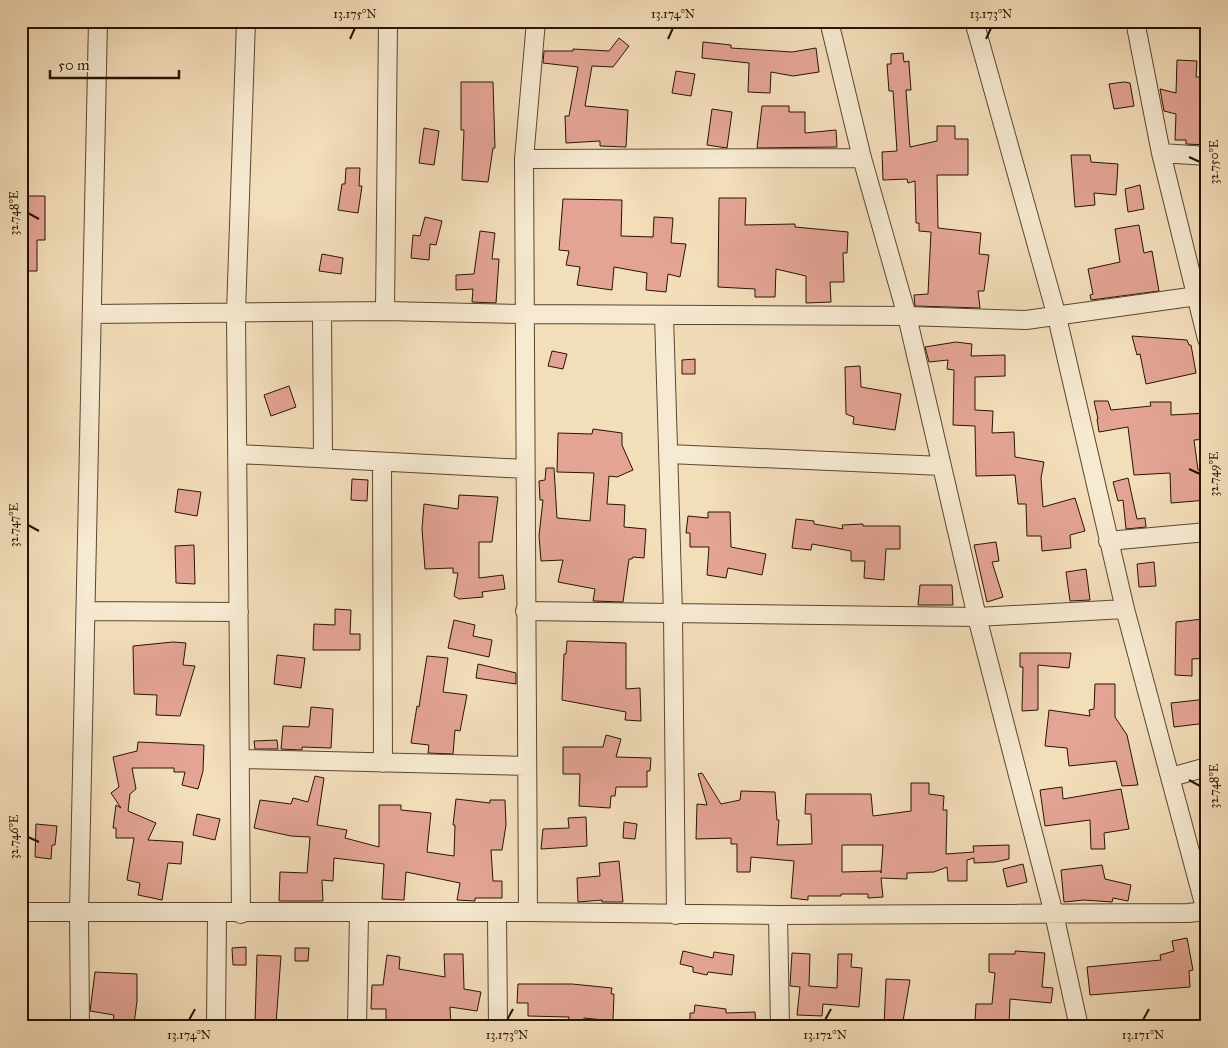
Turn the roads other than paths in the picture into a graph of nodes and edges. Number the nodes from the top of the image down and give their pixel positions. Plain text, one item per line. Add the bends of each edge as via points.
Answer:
1 (98, 21) edge
2 (246, 21) edge
3 (388, 21) edge
4 (536, 21) edge
5 (830, 21) edge
6 (974, 21) edge
7 (1134, 21) edge
8 (1161, 153) junction
9 (1207, 156) edge
10 (862, 158) junction
11 (524, 159) junction
12 (1197, 296) junction
13 (385, 311) junction
14 (236, 312) junction
15 (322, 313) junction
16 (93, 314) junction
17 (525, 314) junction
18 (664, 315) junction
19 (907, 316) junction
20 (1057, 317) junction
21 (1207, 339) edge
22 (239, 454) junction
23 (668, 454) junction
24 (323, 458) junction
25 (382, 462) junction
26 (942, 466) junction
27 (525, 469) junction
28 (1207, 532) edge
29 (1108, 541) junction
30 (1125, 609) junction
31 (86, 611) junction
32 (525, 611) junction
33 (239, 612) junction
34 (673, 614) junction
35 (976, 618) junction
36 (241, 759) junction
37 (384, 763) junction
38 (526, 766) junction
39 (1207, 766) edge
40 (1171, 777) junction
41 (21, 912) edge
42 (528, 912) junction
43 (1206, 913) edge
44 (80, 914) junction
45 (217, 914) junction
46 (241, 914) junction
47 (359, 914) junction
48 (496, 914) junction
49 (1054, 914) junction
50 (676, 915) junction
51 (778, 915) junction
52 (80, 1027) edge
53 (216, 1027) edge
54 (357, 1027) edge
55 (498, 1027) edge
56 (780, 1027) edge
57 (1079, 1027) edge

1 - 16 street
2 - 14 street
3 - 13 street
4 - 11 street
5 - 10 street
6 - 20 street
7 - 8 street
8 - 9 street
8 - 12 street
10 - 11 street
10 - 19 street
11 - 17 street
12 - 20 street
12 - 21 street
13 - 15 street
13 - 17 street
14 - 15 street
14 - 16 street
14 - 22 street
15 - 24 street
16 - 31 street
17 - 18 street
17 - 27 street
18 - 19 street
18 - 23 street
19 - 20 street via 999,320
19 - 26 street
20 - 29 street
22 - 24 street
22 - 33 street
23 - 26 street
23 - 34 street
24 - 25 street
25 - 27 street
25 - 37 street
26 - 35 street
27 - 32 street
28 - 29 street
29 - 30 street
30 - 35 street
30 - 40 street
31 - 33 street
31 - 44 street
32 - 34 street
32 - 38 street
33 - 36 street
34 - 35 street
34 - 50 street
35 - 49 street
36 - 37 street
36 - 46 street
37 - 38 street
38 - 42 street
39 - 40 street
40 - 43 street
41 - 44 street
42 - 48 street
42 - 50 street
43 - 49 street
44 - 45 street
44 - 52 street
45 - 46 street
45 - 53 street
46 - 47 street
47 - 48 street
47 - 54 street
48 - 55 street
49 - 51 street
49 - 57 street
50 - 51 street
51 - 56 street

